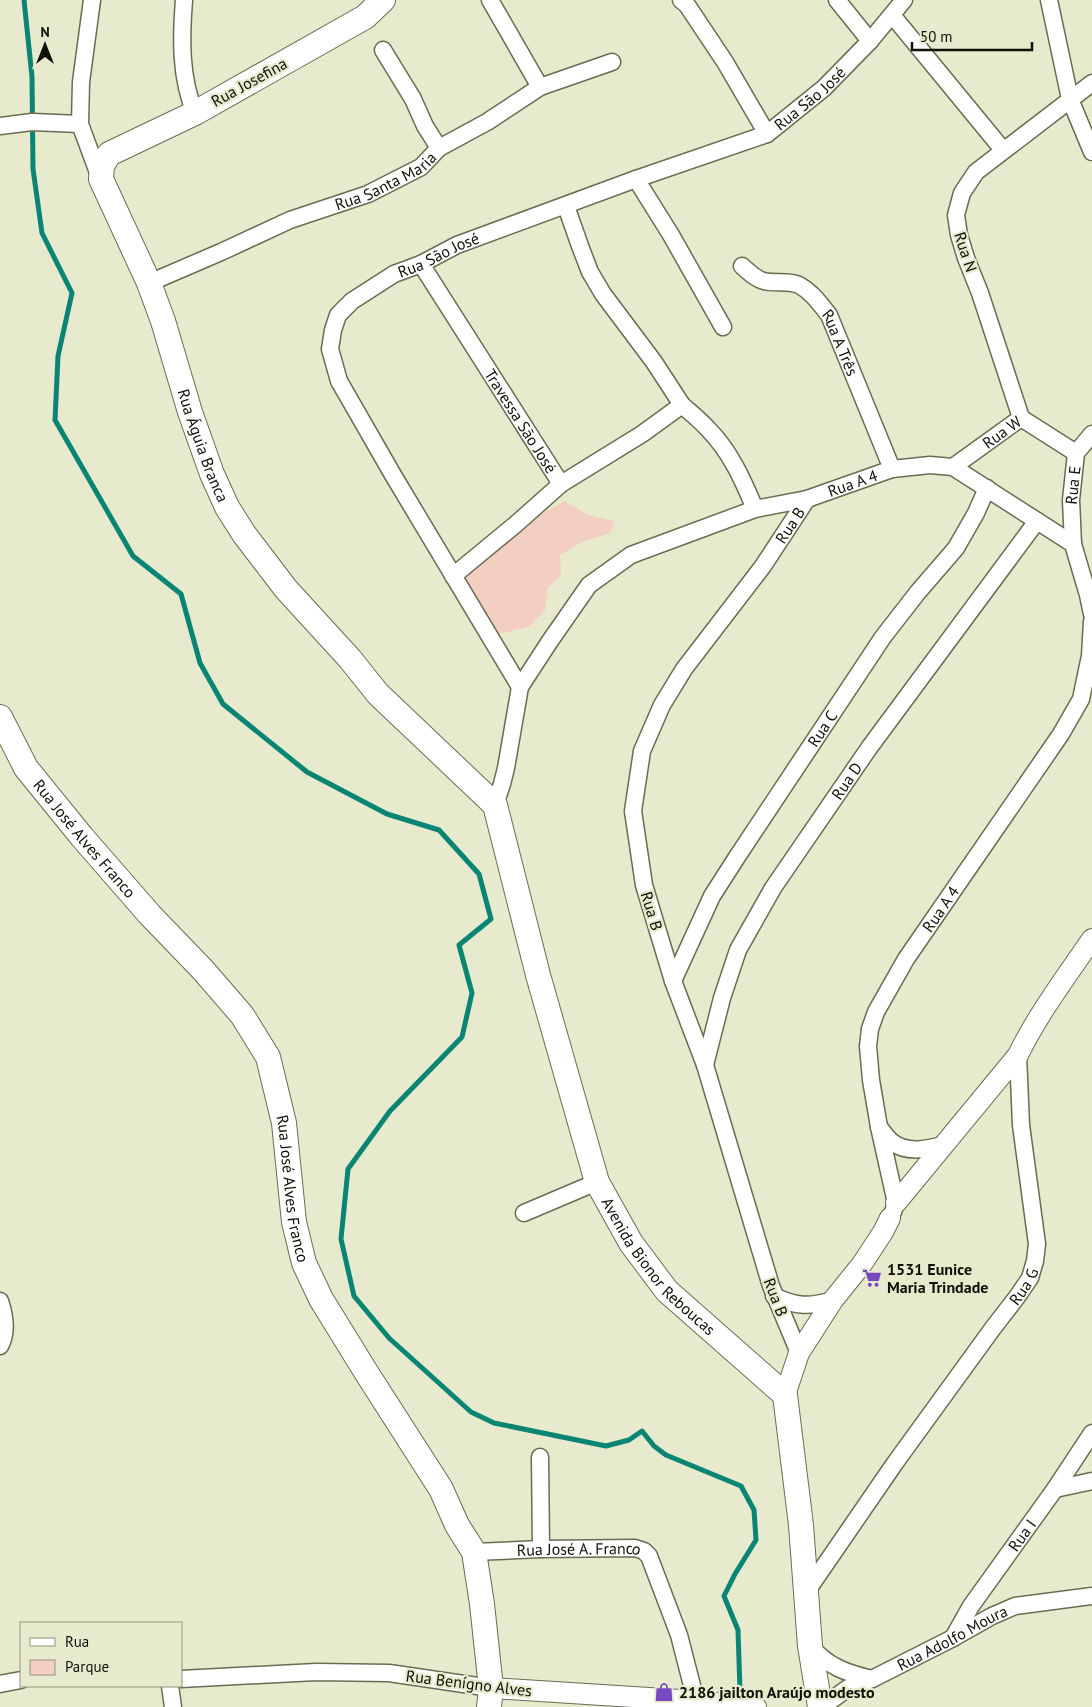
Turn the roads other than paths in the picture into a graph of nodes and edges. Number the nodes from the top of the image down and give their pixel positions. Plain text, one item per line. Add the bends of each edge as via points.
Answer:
1 (92, 0) edge
2 (184, 0) edge
3 (383, 0) edge
4 (490, 0) edge
5 (681, 0) edge
6 (837, 0) edge
7 (904, 0) edge
8 (1048, 0) edge
9 (892, 15) junction
10 (870, 41) junction
11 (383, 50) dead end
12 (612, 62) dead end
13 (1092, 84) edge
14 (540, 87) junction
15 (1070, 99) junction
16 (195, 113) junction
17 (80, 124) junction
18 (0, 126) edge
19 (767, 134) junction
20 (439, 148) junction
21 (1003, 150) junction
22 (1092, 152) edge
23 (101, 179) junction
24 (636, 179) junction
25 (566, 206) junction
26 (421, 264) junction
27 (742, 266) dead end
28 (149, 283) junction
29 (723, 327) dead end
30 (682, 405) junction
31 (1021, 418) junction
32 (1092, 434) edge
33 (1076, 453) junction
34 (953, 467) junction
35 (892, 469) junction
36 (561, 484) junction
37 (987, 488) junction
38 (807, 499) junction
39 (755, 509) junction
40 (1038, 521) junction
41 (1072, 544) junction
42 (453, 576) junction
43 (1092, 614) edge
44 (1092, 621) edge
45 (520, 687) junction
46 (0, 717) edge
47 (494, 805) junction
48 (1092, 939) edge
49 (673, 981) junction
50 (1018, 1055) junction
51 (705, 1065) junction
52 (879, 1127) junction
53 (946, 1144) junction
54 (597, 1182) junction
55 (893, 1210) junction
56 (524, 1213) dead end
57 (774, 1296) junction
58 (833, 1300) junction
59 (0, 1302) edge
60 (0, 1346) edge
61 (799, 1352) junction
62 (785, 1396) junction
63 (1092, 1433) edge
64 (540, 1457) dead end
65 (1092, 1481) edge
66 (1055, 1489) junction
67 (541, 1549) junction
68 (474, 1552) junction
69 (807, 1591) junction
70 (1092, 1596) edge
71 (953, 1638) junction
72 (810, 1646) junction
73 (182, 1679) edge
74 (872, 1679) junction
75 (20, 1680) edge
76 (0, 1684) edge
77 (170, 1687) edge
78 (490, 1698) edge
79 (696, 1701) junction
80 (173, 1707) edge
81 (756, 1707) edge
82 (821, 1707) edge

1 - 17 street, Rua Águia Branca via 81,82
2 - 16 street via 182,56 188,96
3 - 16 main road, Rua Josefina via 365,17
4 - 14 street
5 - 19 street via 688,5 725,62
6 - 10 street
7 - 9 street, Rua São José
8 - 15 street
9 - 10 street, Rua São José
9 - 21 street
10 - 19 street, Rua São José via 824,88
11 - 20 street
12 - 14 street, Rua Santa Maria
13 - 15 street, Rua N
14 - 20 street, Rua Santa Maria via 487,122
15 - 21 street, Rua N
15 - 22 street
16 - 23 main road, Rua Josefina via 110,154 102,166
17 - 18 street via 32,122
17 - 23 street, Rua Águia Branca
19 - 24 street, Rua São José
20 - 28 street, Rua Santa Maria via 420,168 368,194 290,220
21 - 31 street, Rua N via 976,172 962,193 956,223
23 - 28 main road, Rua Águia Branca
24 - 25 street, Rua São José
24 - 29 street via 672,234
25 - 26 street, Rua São José via 457,245
25 - 30 street via 590,272
26 - 36 street, Travessa São José
26 - 42 street, Rua São José via 394,274 352,300 338,315 330,349 339,380
27 - 35 street, Rua A Três via 764,281 789,282 805,289 829,315
28 - 47 main road, Rua Águia Branca via 212,474 244,534 286,589 378,694
30 - 36 street
30 - 39 street via 708,428 724,448
31 - 33 street, Rua W
31 - 34 street, Rua W
32 - 33 street, Rua E
33 - 41 street, Rua E
34 - 35 street, Rua A 4 via 930,465
34 - 37 street, Rua A 4
35 - 38 street, Rua A 4
36 - 42 street, Travessa São José
37 - 40 street, Rua A 4
37 - 49 street, Rua C via 956,548 883,637 712,896
38 - 39 street, Rua A 4
38 - 49 street, Rua B via 763,566 684,670 662,705 642,751 633,811 638,852 644,885
39 - 45 street, Rua A 4 via 632,556 589,585
40 - 41 street, Rua A 4
40 - 51 street, Rua D via 868,748 773,888 738,950
41 - 43 street
42 - 45 street, Rua São José
44 - 52 street, Rua A 4 via 1090,656 1083,690 1065,727 906,959 876,1012 868,1046
45 - 47 street via 504,776
46 - 68 main road, Rua José Alves Franco via 26,768 150,915 242,1015 268,1057 284,1123 294,1222 304,1263 366,1372 441,1489
47 - 54 main road, Avenida Bionor Reboucas
48 - 50 street, Rua G via 1029,1033
49 - 51 street, Rua B
50 - 53 street
50 - 69 street, Rua G via 1021,1125 1037,1244 1030,1278 895,1462
51 - 57 street, Rua B
52 - 53 street via 894,1143 911,1149
52 - 55 street, Rua A 4
53 - 55 street
54 - 56 street
54 - 62 main road, Avenida Bionor Reboucas via 631,1243 667,1291
55 - 58 street via 884,1232
57 - 58 street via 801,1305
57 - 61 street, Rua B
58 - 61 street
59 - 60 street via 6,1332
61 - 62 street
62 - 69 main road
63 - 66 street, Rua I
64 - 67 street
65 - 66 street
66 - 71 street, Rua I via 971,1606
67 - 68 street, Rua José A. Franco
67 - 79 street, Rua José A. Franco via 644,1550 679,1634
68 - 78 main road, Rua José Alves Franco
69 - 72 main road
70 - 71 street, Rua Adolfo Moura via 1015,1606
71 - 74 street, Rua Adolfo Moura
72 - 74 street via 833,1667
72 - 82 main road
73 - 78 street, Rua Benígno Alves via 316,1672 388,1674
74 - 82 street, Rua Adolfo Moura via 848,1688
75 - 76 street
77 - 80 street
78 - 79 street, Rua Benígno Alves
79 - 81 street, Rua Benígno Alves

